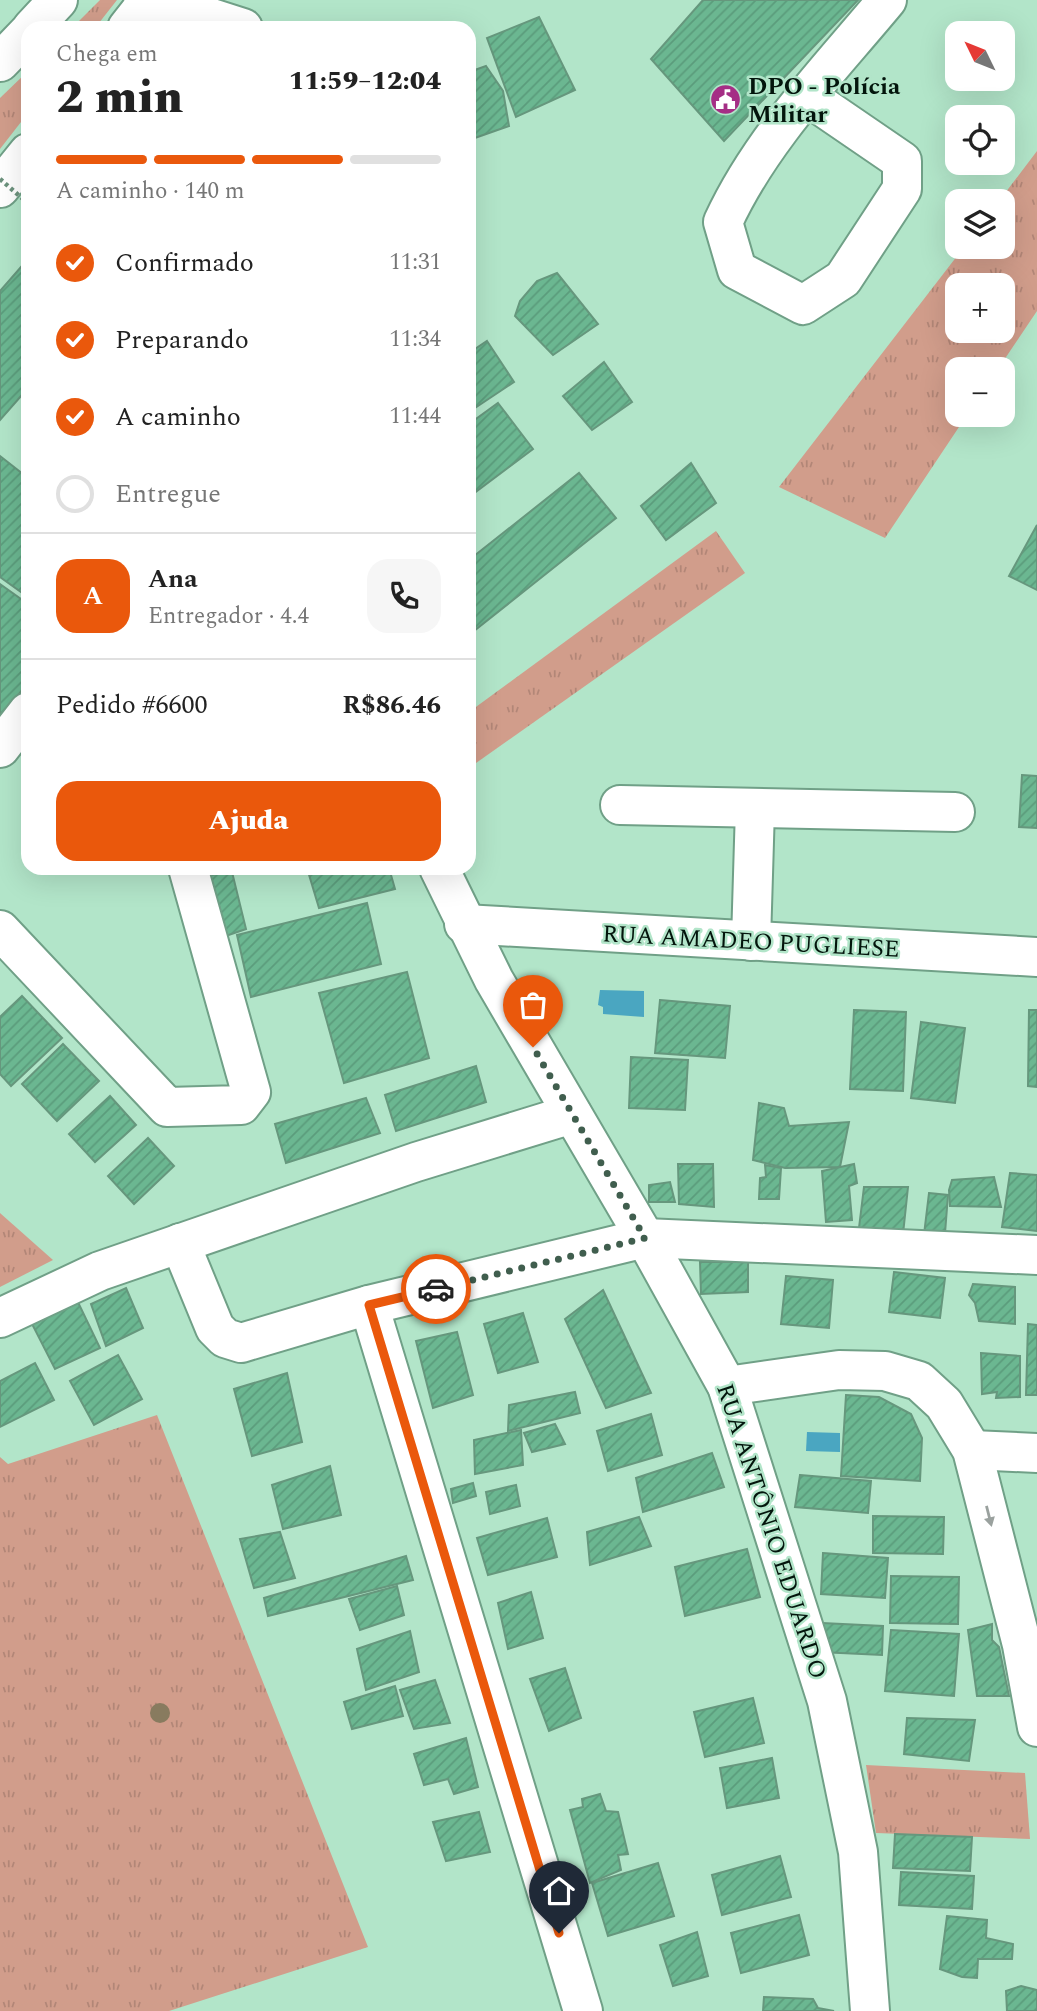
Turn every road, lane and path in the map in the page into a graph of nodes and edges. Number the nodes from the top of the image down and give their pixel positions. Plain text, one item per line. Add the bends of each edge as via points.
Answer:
1 (58, 0) edge
2 (231, 0) edge
3 (887, 0) edge
4 (139, 13) edge
5 (38, 21) edge
6 (221, 21) edge
7 (244, 21) edge
8 (21, 40) edge
9 (0, 62) edge
10 (807, 96) junction
11 (21, 171) edge
12 (0, 179) edge
13 (12, 194) edge
14 (21, 721) edge
15 (0, 747) edge
16 (620, 805) dead end
17 (755, 808) junction
18 (955, 812) dead end
19 (190, 875) edge
20 (442, 875) edge
21 (464, 924) junction
22 (0, 930) edge
23 (751, 941) junction
24 (1037, 957) edge
25 (572, 1114) junction
26 (645, 1238) junction
27 (180, 1244) junction
28 (1037, 1255) edge
29 (369, 1305) junction
30 (0, 1318) edge
31 (727, 1387) junction
32 (972, 1450) junction
33 (1037, 1453) edge
34 (1037, 1727) edge
35 (583, 2011) edge
36 (870, 2011) edge

1 - 5 main road
2 - 7 main road
3 - 10 main road
4 - 6 main road via 202,15
8 - 9 main road
10 - 10 main road via 902,161 902,189 844,279 803,305 737,270 723,222 742,182
11 - 13 main road
12 - 13 path, bridge
14 - 15 main road
16 - 17 main road
17 - 18 main road
17 - 23 main road
19 - 22 main road via 251,1091 241,1105 167,1107
20 - 21 main road, RUA ANTÔNIO EDUARDO
21 - 23 main road, RUA AMADEO PUGLIESE
21 - 25 main road, RUA ANTÔNIO EDUARDO
23 - 24 main road, RUA AMADEO PUGLIESE
25 - 26 main road, RUA ANTÔNIO EDUARDO
25 - 27 main road via 416,1162
26 - 28 main road
26 - 29 main road
26 - 31 main road, RUA ANTÔNIO EDUARDO
27 - 29 main road via 215,1328 225,1338 241,1343
27 - 30 main road via 100,1271
29 - 35 main road
31 - 32 main road via 839,1370 885,1371 919,1381 944,1404
31 - 36 main road, RUA ANTÔNIO EDUARDO via 827,1701 858,1852
32 - 33 main road
32 -> 34 main road via 1022,1646

